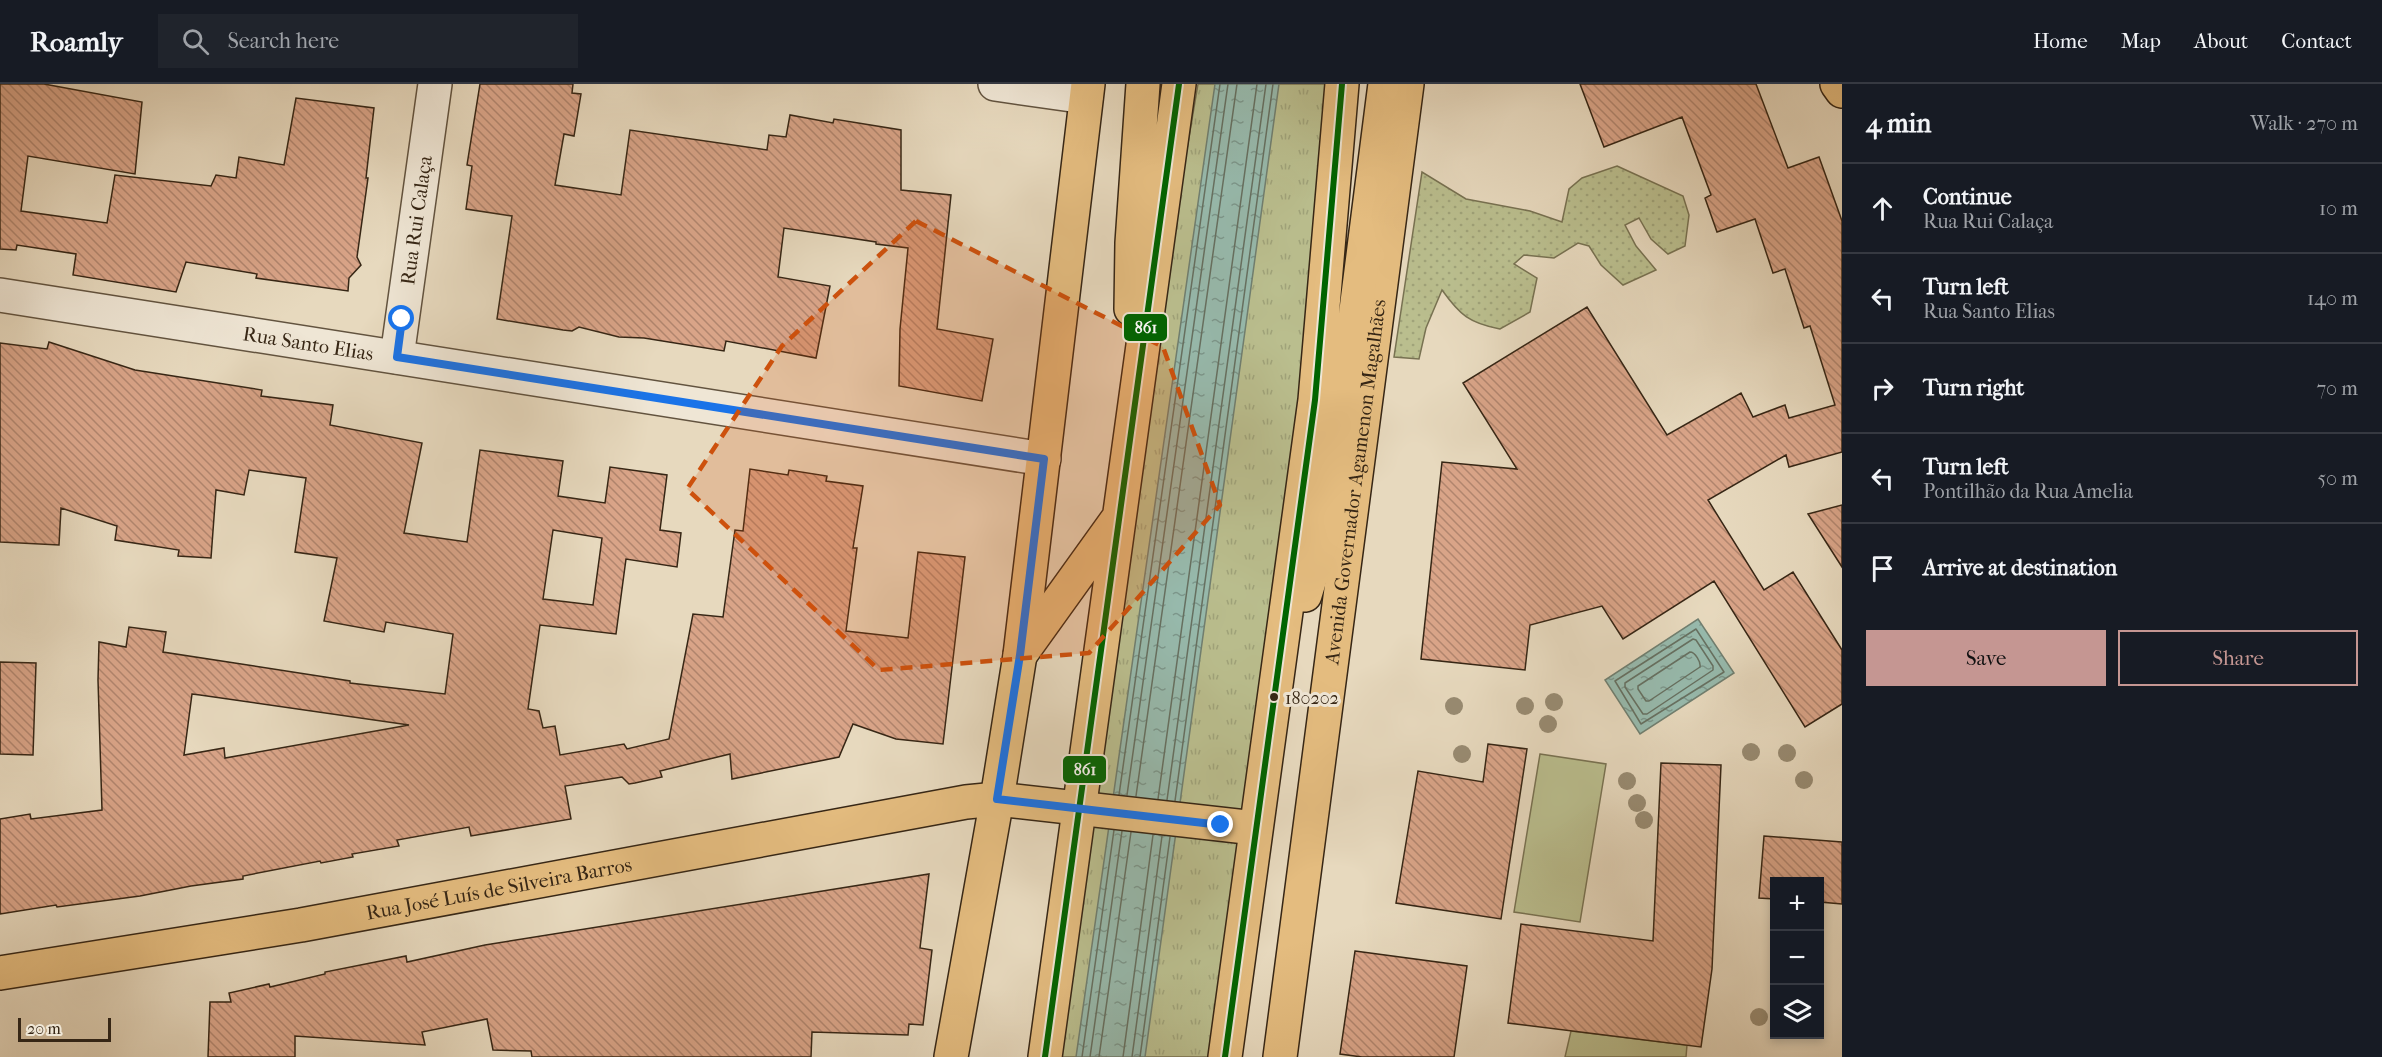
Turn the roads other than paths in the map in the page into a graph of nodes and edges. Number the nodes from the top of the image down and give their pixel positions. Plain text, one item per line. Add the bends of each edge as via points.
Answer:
1 (435, 84) edge
2 (995, 84) edge
3 (1143, 84) edge
4 (1179, 84) edge
5 (1341, 84) edge
6 (1385, 84) edge
7 (1407, 84) edge
8 (1837, 84) edge
9 (1087, 91) edge
10 (1842, 91) edge
11 (0, 295) edge
12 (397, 357) junction
13 (1132, 422) junction
14 (1044, 459) junction
15 (1120, 516) junction
16 (1020, 655) junction
17 (1277, 686) junction
18 (997, 799) junction
19 (1091, 809) junction
20 (1255, 828) junction
21 (0, 973) edge
22 (1233, 1009) junction
23 (951, 1057) edge
24 (1045, 1057) edge
25 (1226, 1057) edge
26 (1241, 1057) edge
27 (1280, 1057) edge

1 - 12 street, Rua Rui Calaça
2 - 9 street
3 - 13 main road via 1132,243
4 - 13 main road
5 - 17 main road via 1315,400
6 - 17 main road via 1330,513
7 - 27 main road, Avenida Governador Agamenon Magalhães
8 - 10 main road
9 - 14 main road
11 - 12 street, Rua Santo Elias
12 - 14 street, Rua Santo Elias
13 - 15 main road
14 - 16 main road
15 - 16 main road
15 - 19 main road
16 - 18 main road
17 - 20 main road
18 - 19 main road, Rua José Luís de Silveira Barros
18 - 21 main road, Rua José Luís de Silveira Barros via 301,925
18 - 23 main road
19 - 20 main road, Rua José Luís de Silveira Barros
19 - 24 main road
20 - 22 main road
22 - 25 main road
22 - 26 main road

